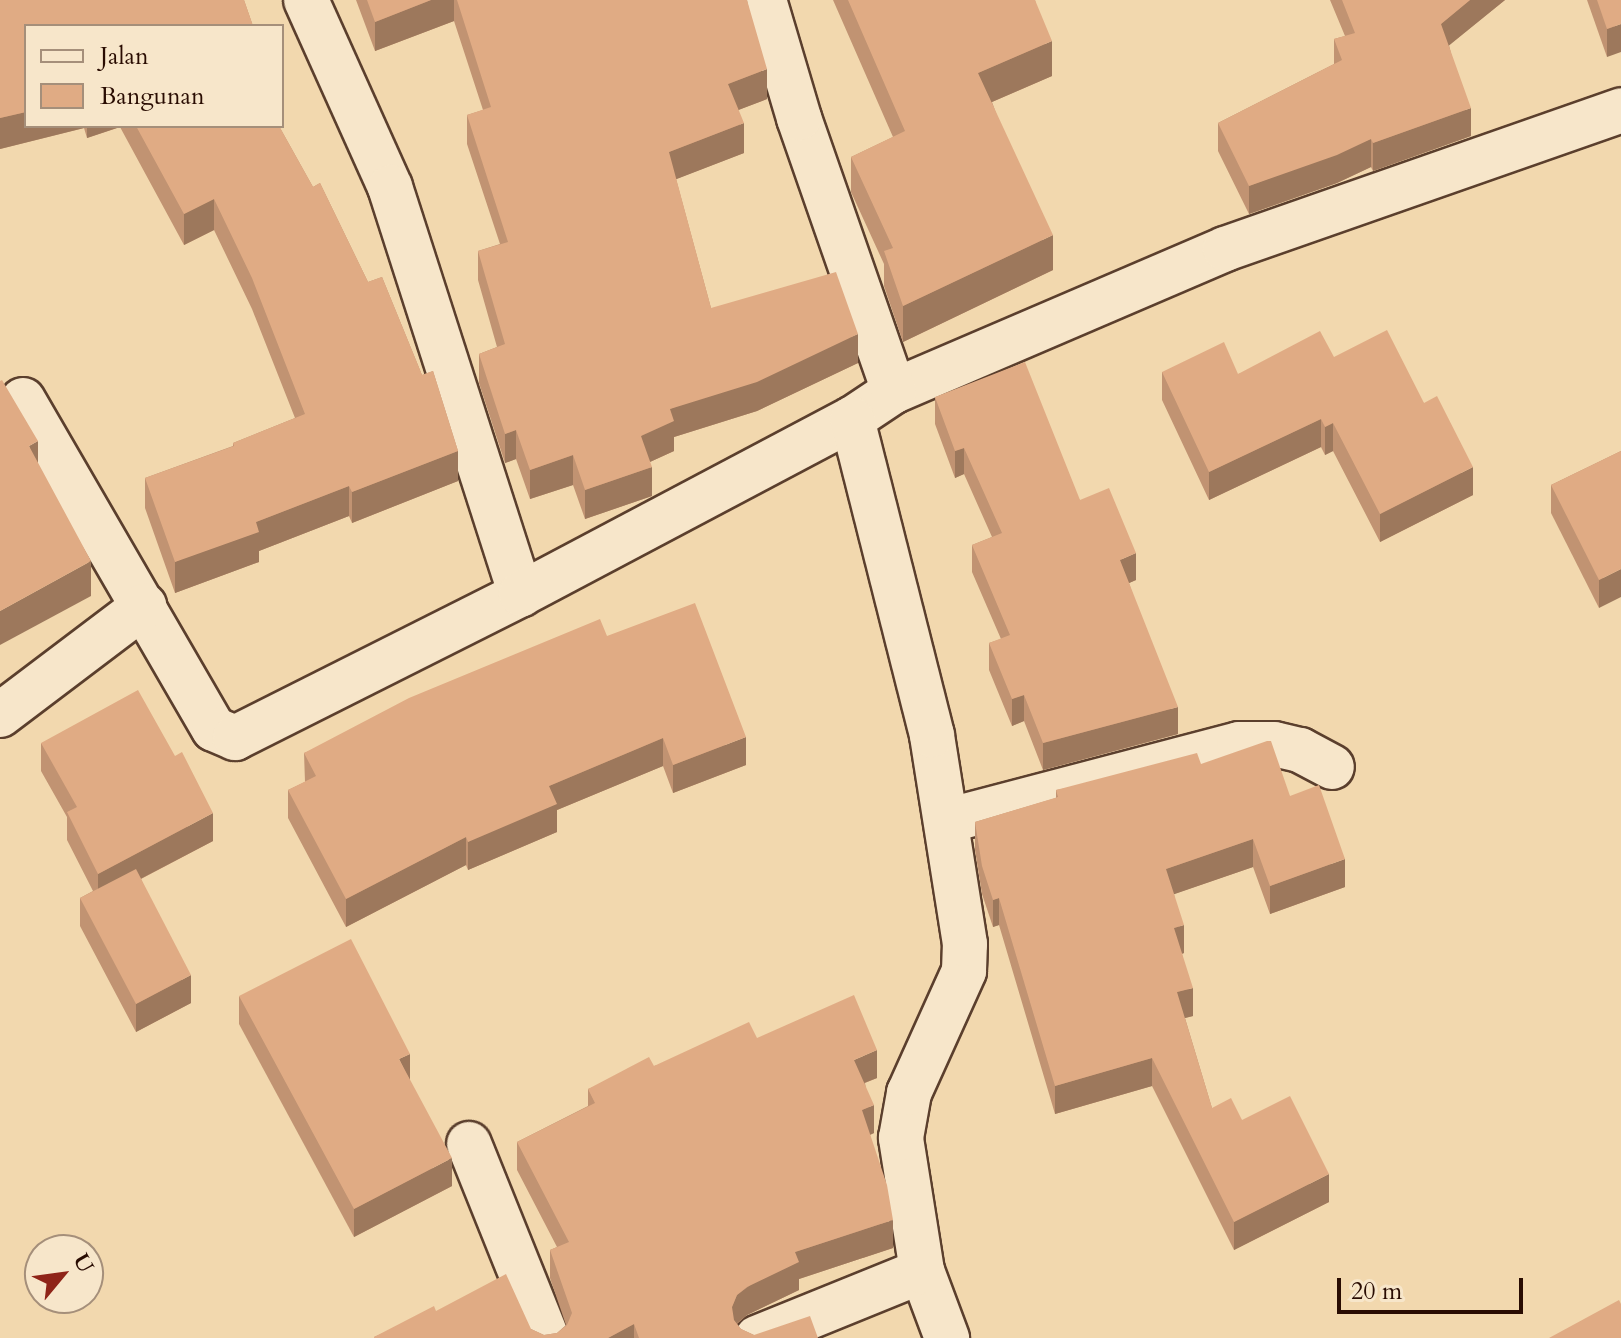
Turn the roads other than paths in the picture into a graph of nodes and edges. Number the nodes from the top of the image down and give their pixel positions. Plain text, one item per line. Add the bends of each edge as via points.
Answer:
1 (306, 0) edge
2 (764, 0) edge
3 (1621, 110) edge
4 (894, 391) junction
5 (23, 400) dead end
6 (852, 419) junction
7 (521, 594) junction
8 (144, 606) junction
9 (0, 715) edge
10 (1332, 767) dead end
11 (946, 821) junction
12 (469, 1144) dead end
13 (922, 1271) junction
14 (547, 1338) edge
15 (757, 1338) edge
16 (947, 1338) edge

1 - 7 street via 390,187
2 - 4 street via 799,118
3 - 4 street via 1225,249
4 - 6 street
5 - 8 street
6 - 7 street
6 - 11 street via 932,735
7 - 8 street via 235,738 214,729
8 - 9 street
10 - 11 street via 1300,750 1239,744
11 - 13 street via 965,944 964,971 909,1093 901,1138
12 - 14 street
13 - 15 street
13 - 16 street

